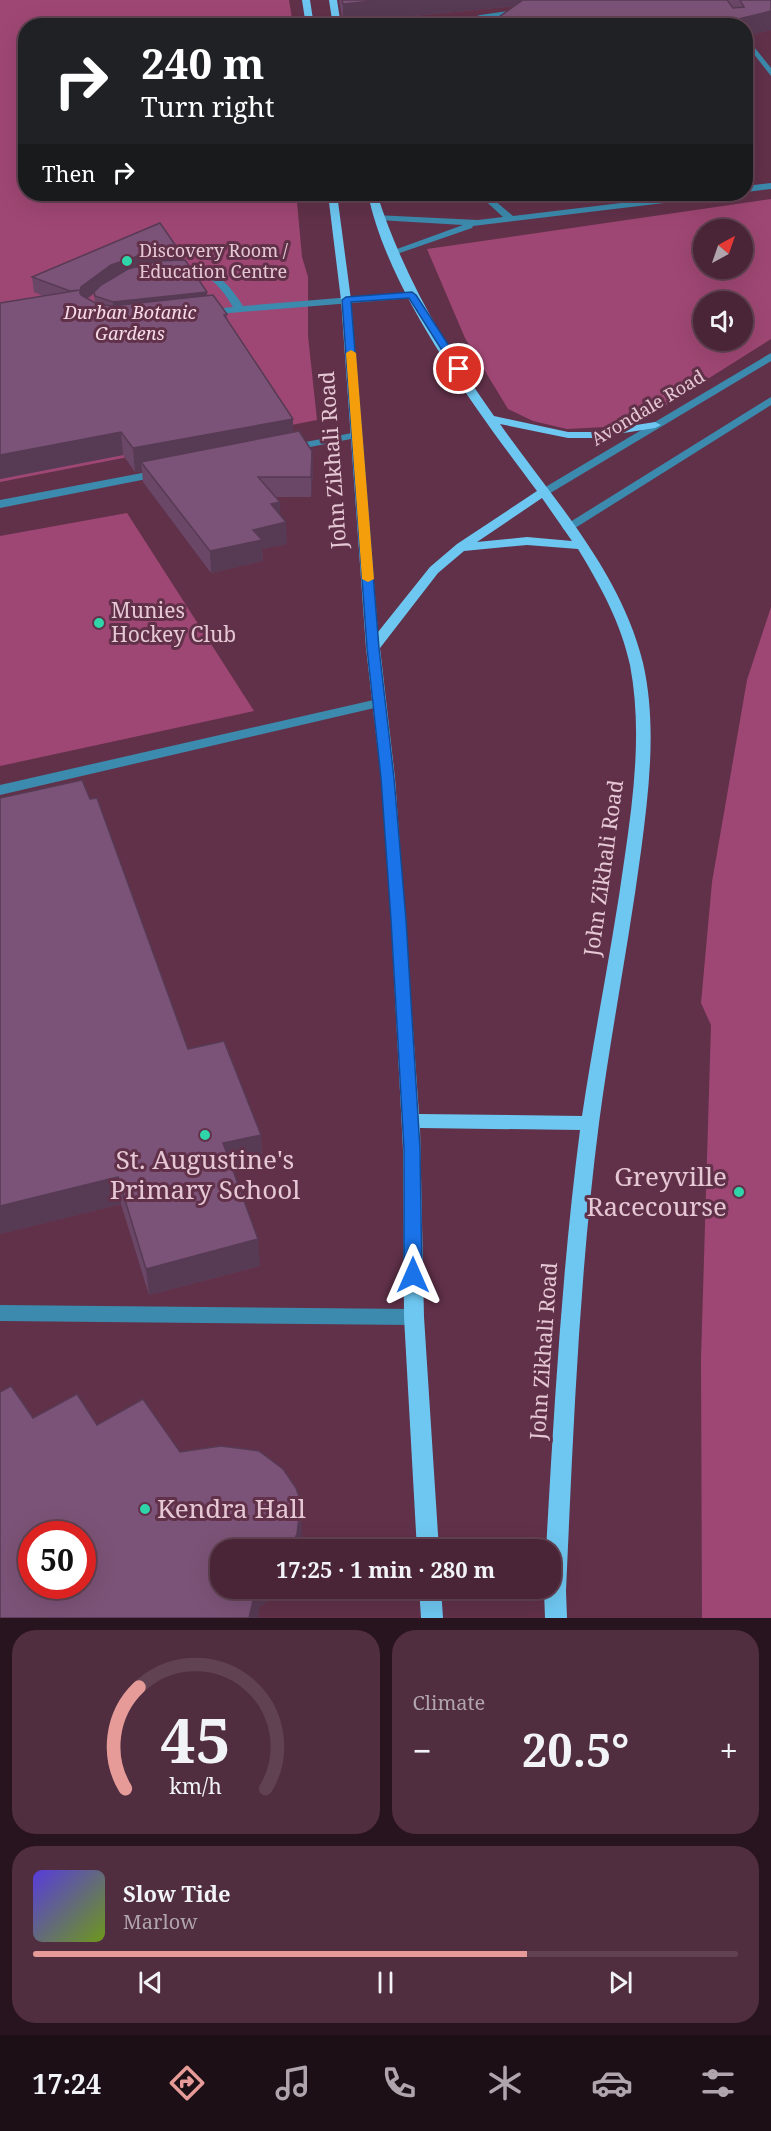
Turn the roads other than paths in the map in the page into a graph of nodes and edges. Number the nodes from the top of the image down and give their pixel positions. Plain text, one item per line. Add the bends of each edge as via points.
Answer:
1 (306, 0) edge
2 (333, 0) edge
3 (529, 10) edge
4 (309, 18) edge
5 (336, 18) edge
6 (477, 18) edge
7 (753, 49) edge
8 (771, 74) edge
9 (771, 186) edge
10 (753, 188) edge
11 (333, 201) edge
12 (374, 201) edge
13 (490, 201) edge
14 (657, 201) edge
15 (378, 217) junction
16 (511, 219) junction
17 (478, 223) junction
18 (391, 253) junction
19 (168, 270) edge
20 (412, 295) junction
21 (346, 300) junction
22 (239, 308) junction
23 (194, 313) edge
24 (771, 356) edge
25 (771, 400) edge
26 (491, 419) junction
27 (655, 425) junction
28 (357, 435) junction
29 (277, 451) edge
30 (173, 471) edge
31 (543, 492) junction
32 (0, 504) edge
33 (568, 527) junction
34 (582, 546) junction
35 (461, 547) junction
36 (373, 648) junction
37 (378, 703) junction
38 (0, 790) edge
39 (410, 1121) junction
40 (590, 1123) junction
41 (0, 1313) edge
42 (414, 1317) junction
43 (427, 1539) edge
44 (431, 1599) edge
45 (432, 1618) edge
46 (556, 1618) edge

1 - 4 main road
2 - 5 main road
3 - 6 street
7 - 8 street
9 - 10 street
11 - 21 main road, John Zikhali Road
12 - 15 main road, John Zikhali Road
13 - 16 street
14 - 16 street
15 - 17 street
15 - 18 main road, John Zikhali Road
16 - 17 street
17 - 18 street
18 - 20 main road, John Zikhali Road
19 - 22 street via 193,271 220,280
20 - 21 street
20 - 26 main road, John Zikhali Road
21 - 22 street
21 - 28 main road, John Zikhali Road
22 - 23 street
24 - 27 street, Avondale Road
25 - 33 street
26 - 27 main road via 568,435
26 - 31 main road, John Zikhali Road
27 - 31 street, Avondale Road
28 - 29 street
28 - 36 main road, John Zikhali Road
30 - 32 street
31 - 33 main road, John Zikhali Road
31 - 35 main road
33 - 34 main road, John Zikhali Road
34 - 35 main road via 527,541
34 - 40 main road, John Zikhali Road via 618,609 636,662 643,765 627,904
35 - 36 main road via 434,570
36 - 37 main road, John Zikhali Road
37 - 38 street
37 - 39 main road, John Zikhali Road via 399,920
39 - 40 main road
39 - 42 main road, John Zikhali Road
40 - 46 main road, John Zikhali Road via 565,1408
41 - 42 street
42 - 43 main road, John Zikhali Road
44 - 45 main road

